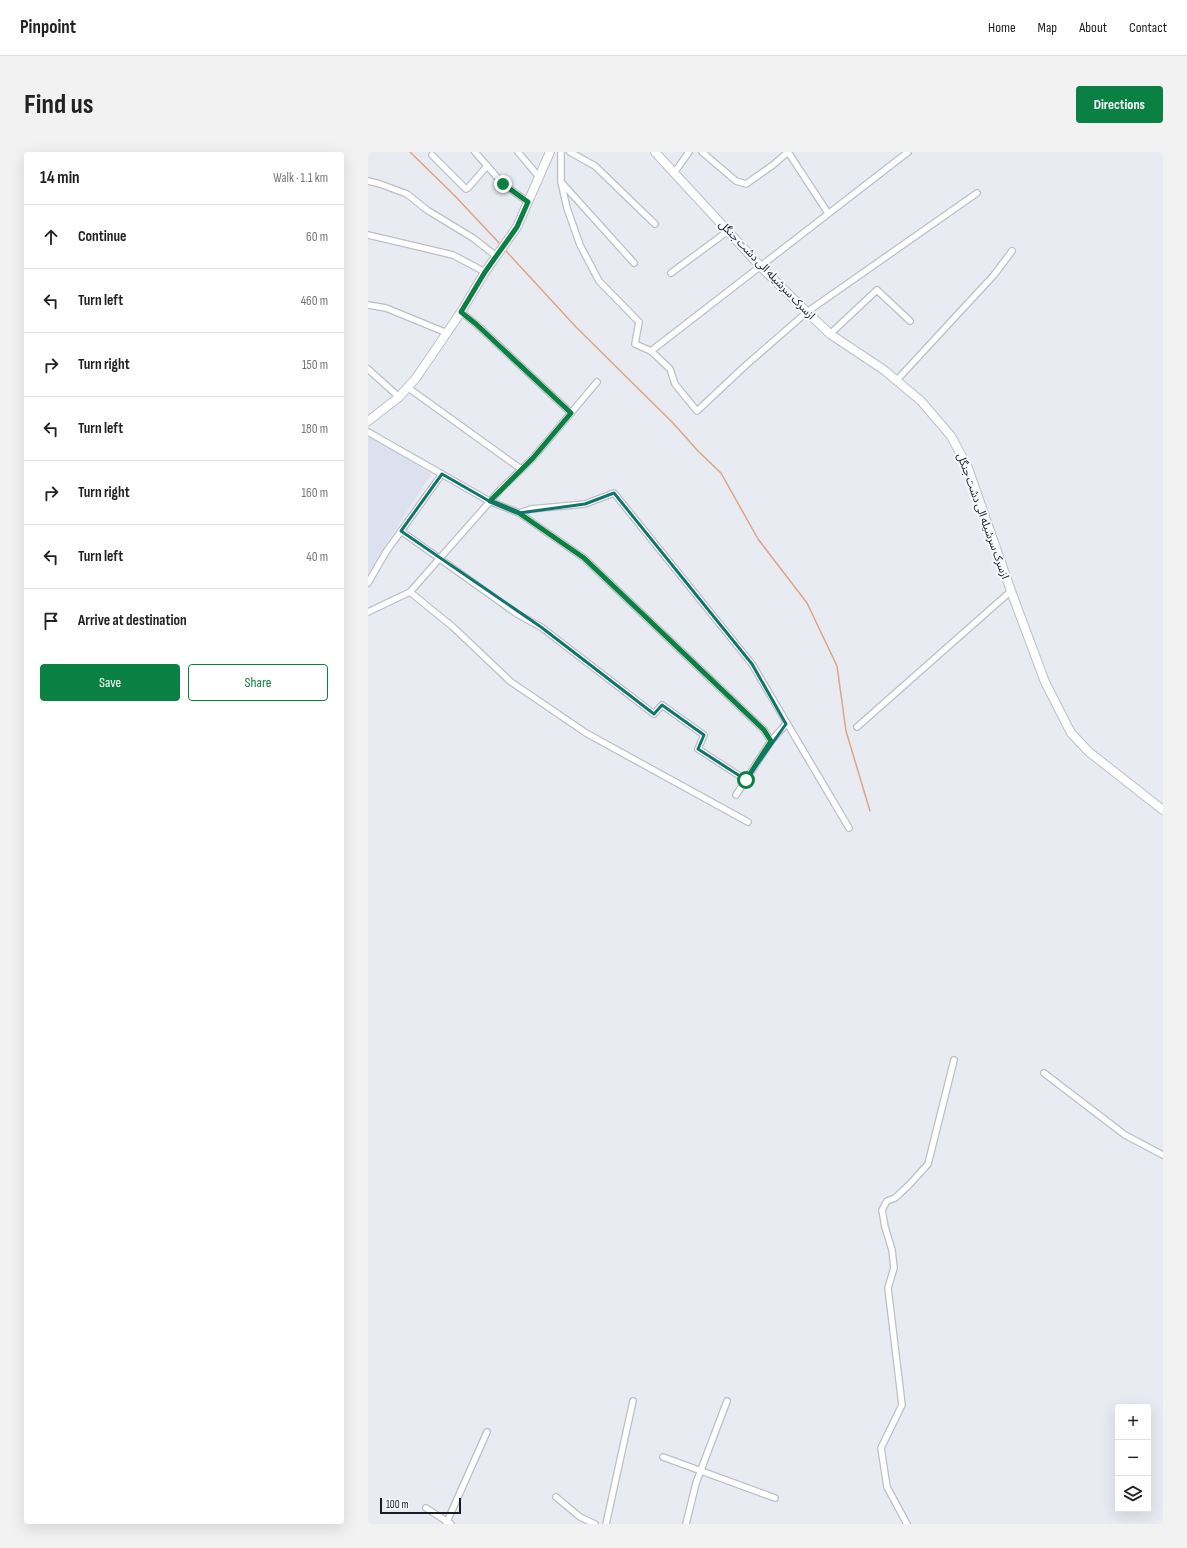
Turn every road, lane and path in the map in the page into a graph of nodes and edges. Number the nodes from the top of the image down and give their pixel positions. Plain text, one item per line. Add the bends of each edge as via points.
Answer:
1 (475, 152) edge
2 (518, 152) edge
3 (550, 152) edge
4 (561, 152) edge
5 (570, 152) edge
6 (655, 152) edge
7 (689, 152) edge
8 (702, 152) edge
9 (788, 152) edge
10 (908, 152) edge
11 (432, 155) dead end
12 (487, 166) junction
13 (674, 173) junction
14 (539, 177) junction
15 (368, 181) edge
16 (561, 182) junction
17 (977, 193) dead end
18 (528, 202) junction
19 (828, 212) junction
20 (655, 224) dead end
21 (728, 231) junction
22 (368, 235) edge
23 (1012, 251) dead end
24 (496, 256) junction
25 (634, 263) dead end
26 (760, 266) junction
27 (485, 272) junction
28 (671, 273) dead end
29 (368, 305) edge
30 (461, 312) junction
31 (807, 312) junction
32 (910, 321) dead end
33 (446, 333) junction
34 (830, 334) junction
35 (651, 351) junction
36 (368, 369) edge
37 (896, 381) junction
38 (597, 382) dead end
39 (407, 387) junction
40 (399, 397) junction
41 (368, 410) edge
42 (571, 413) junction
43 (371, 419) edge
44 (368, 432) edge
45 (521, 469) junction
46 (442, 474) junction
47 (490, 501) junction
48 (519, 513) junction
49 (401, 531) junction
50 (440, 559) junction
51 (368, 584) edge
52 (1011, 591) junction
53 (410, 592) junction
54 (368, 612) edge
55 (786, 724) junction
56 (857, 727) dead end
57 (771, 741) junction
58 (746, 780) junction
59 (736, 795) dead end
60 (1163, 810) edge
61 (748, 822) dead end
62 (849, 828) dead end
63 (954, 1060) dead end
64 (1044, 1073) dead end
65 (1163, 1155) edge
66 (634, 1401) dead end
67 (727, 1401) dead end
68 (487, 1432) dead end
69 (663, 1457) dead end
70 (701, 1470) junction
71 (556, 1497) dead end
72 (775, 1498) dead end
73 (426, 1508) dead end
74 (448, 1523) edge
75 (594, 1524) edge
76 (606, 1524) edge
77 (686, 1524) edge
78 (907, 1524) edge

1 - 12 street
2 - 14 street
3 - 14 street
4 - 16 street
5 - 20 street via 595,166
6 - 13 street, ازسرک سرشیله الی دشت جنگل
7 - 13 street
8 - 9 street via 736,181 746,184
9 - 19 street
10 - 19 street
11 - 12 street via 466,189
12 - 18 street via 503,184
13 - 21 street, ازسرک سرشیله الی دشت جنگل
14 - 18 street
15 - 24 street via 407,194
16 - 25 street
16 - 35 street via 580,245 599,281 638,322 635,344
17 - 31 street
18 - 24 street via 517,227
19 - 26 street
21 - 26 street, ازسرک سرشیله الی دشت جنگل
21 - 28 street
22 - 27 street via 454,255
23 - 37 street via 994,275
24 - 27 street
26 - 31 street, ازسرک سرشیله الی دشت جنگل
26 - 35 street
27 - 30 street
29 - 33 street via 386,308
30 - 33 street
30 - 42 street
31 - 34 street, ازسرک سرشیله الی دشت جنگل
31 - 35 street via 697,411 676,384 670,369
32 - 34 street via 877,290
33 - 39 street via 416,378
34 - 37 street, ازسرک سرشیله الی دشت جنگل
36 - 40 street
37 - 52 street, ازسرک سرشیله الی دشت جنگل via 921,401 951,436 960,451
38 - 42 street
39 - 40 street
39 - 45 street
40 - 43 street
41 - 43 street
42 - 45 street
44 - 46 street
45 - 47 street
46 - 47 street
46 - 49 street
47 - 48 street
47 - 50 street
48 - 55 street via 531,509 585,504 614,492 752,664
48 - 57 street via 598,570 688,660 764,730
49 - 50 street
49 - 51 street
50 - 53 street
50 - 58 street via 541,628 654,714 662,706 704,735 698,749
52 - 56 street
52 - 60 street, ازسرک سرشیله الی دشت جنگل via 1045,682 1072,733 1089,752
53 - 54 street
53 - 61 street via 453,627 511,682 539,702 586,733
55 - 57 street
55 - 62 street
57 - 58 street
58 - 59 street
63 - 78 street via 928,1164 895,1198 887,1201 882,1210 894,1268 888,1288 902,1405 881,1448 888,1487
64 - 65 street via 1124,1135
66 - 76 street
67 - 70 street
68 - 74 street
69 - 70 street
70 - 72 street
70 - 77 street
71 - 75 street via 580,1517
73 - 74 street

